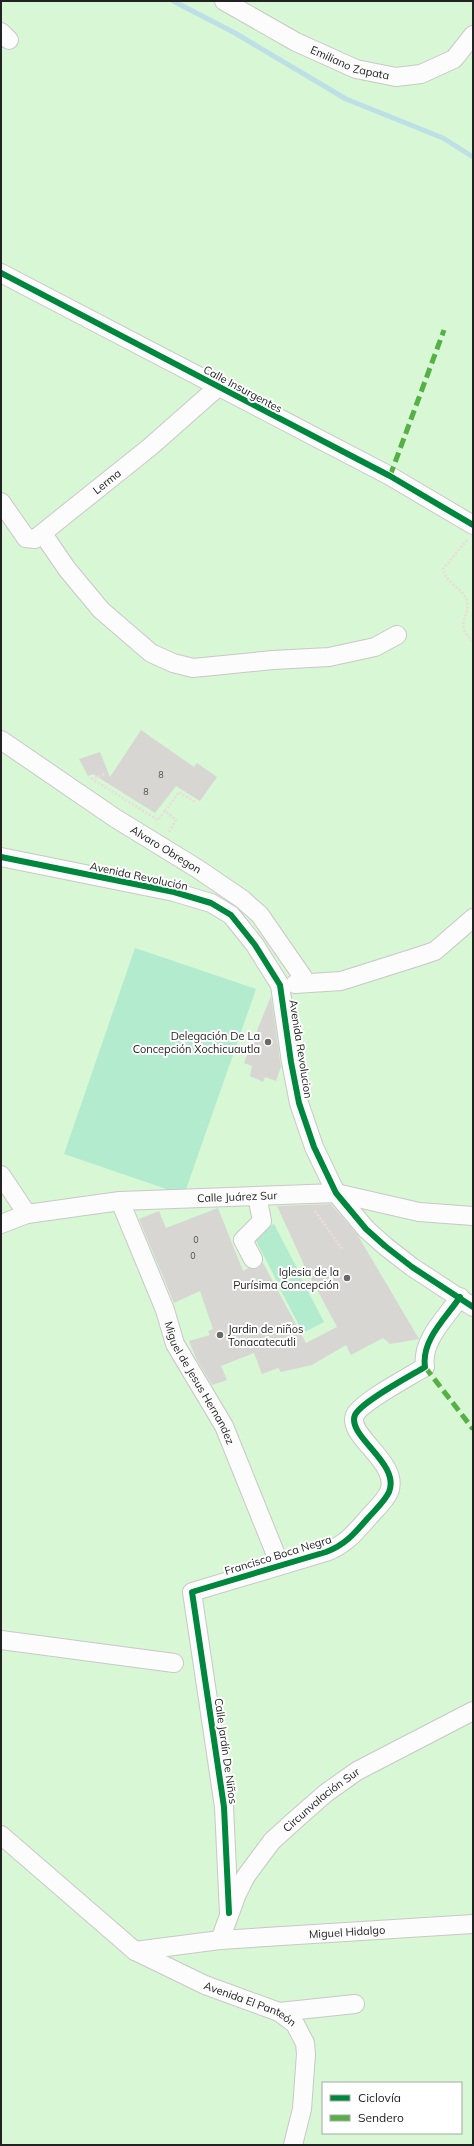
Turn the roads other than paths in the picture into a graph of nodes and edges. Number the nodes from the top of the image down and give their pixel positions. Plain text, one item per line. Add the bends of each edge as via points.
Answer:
1 (224, 1) edge
2 (473, 35) edge
3 (1, 273) edge
4 (218, 387) junction
5 (1, 502) edge
6 (473, 530) edge
7 (43, 534) junction
8 (397, 635) dead end
9 (1, 740) edge
10 (1, 857) edge
11 (473, 918) edge
12 (255, 945) joint
13 (307, 983) junction
14 (280, 985) junction
15 (1, 1175) edge
16 (336, 1193) junction
17 (257, 1196) junction
18 (120, 1201) junction
19 (28, 1214) junction
20 (473, 1216) edge
21 (1, 1224) edge
22 (253, 1259) dead end
23 (467, 1302) edge
24 (280, 1565) junction
25 (192, 1592) joint
26 (1, 1640) edge
27 (174, 1663) dead end
28 (473, 1711) edge
29 (1, 1835) edge
30 (229, 1913) junction
31 (473, 1924) edge
32 (220, 1940) junction
33 (135, 1950) junction
34 (355, 2004) dead end
35 (279, 2012) junction
36 (293, 2145) edge

1 - 2 street, Emiliano Zapata via 296,42 356,69 396,77 421,74 454,59
3 - 4 street, Calle Insurgentes
4 - 6 street, Calle Insurgentes via 390,476
4 - 7 street, Lerma
5 - 7 street via 26,538 35,539
7 - 8 street via 67,569 101,610 151,653 173,663 193,668 328,657 375,647
9 - 13 street, Alvaro Obregon via 115,818 222,885 260,915
10 - 12 street, Avenida Revolución via 174,892 211,903 231,915
11 - 13 street via 435,951 341,981
12 - 14 street, Avenida Revolucion
13 - 14 street
14 - 16 street, Avenida Revolucion via 300,1104 314,1147
15 - 19 street
16 - 17 street, Calle Juárez Sur
16 - 20 street, Calle Juárez Sur via 419,1212
16 - 23 street, Avenida Revolucion via 376,1238 412,1267
17 - 18 street, Calle Juárez Sur
17 - 22 street via 262,1221 243,1240
18 - 19 street, Calle Juárez Sur
18 - 24 street, Miguel de Jesus Hernandez via 165,1310 175,1344 224,1426
19 - 21 street, Calle Juárez Sur
23 - 24 street, Francisco Boca Negra via 428,1343 424,1356 425,1367 365,1405 355,1416 357,1427 389,1474 390,1483 386,1497 342,1545
24 - 25 street, Francisco Boca Negra
25 - 30 street, Calle Jardín De Niños via 224,1807
26 - 27 street
28 - 30 street, Circunvalación Sur via 376,1760 326,1793 259,1857 246,1876
29 - 33 street, Avenida El Panteón
30 - 32 street, Circunvalación Sur
31 - 32 street, Miguel Hidalgo
32 - 33 street
33 - 35 street, Avenida El Panteón via 205,1985
34 - 35 street
35 - 36 street, Avenida El Panteón via 295,2024 305,2043 302,2109

